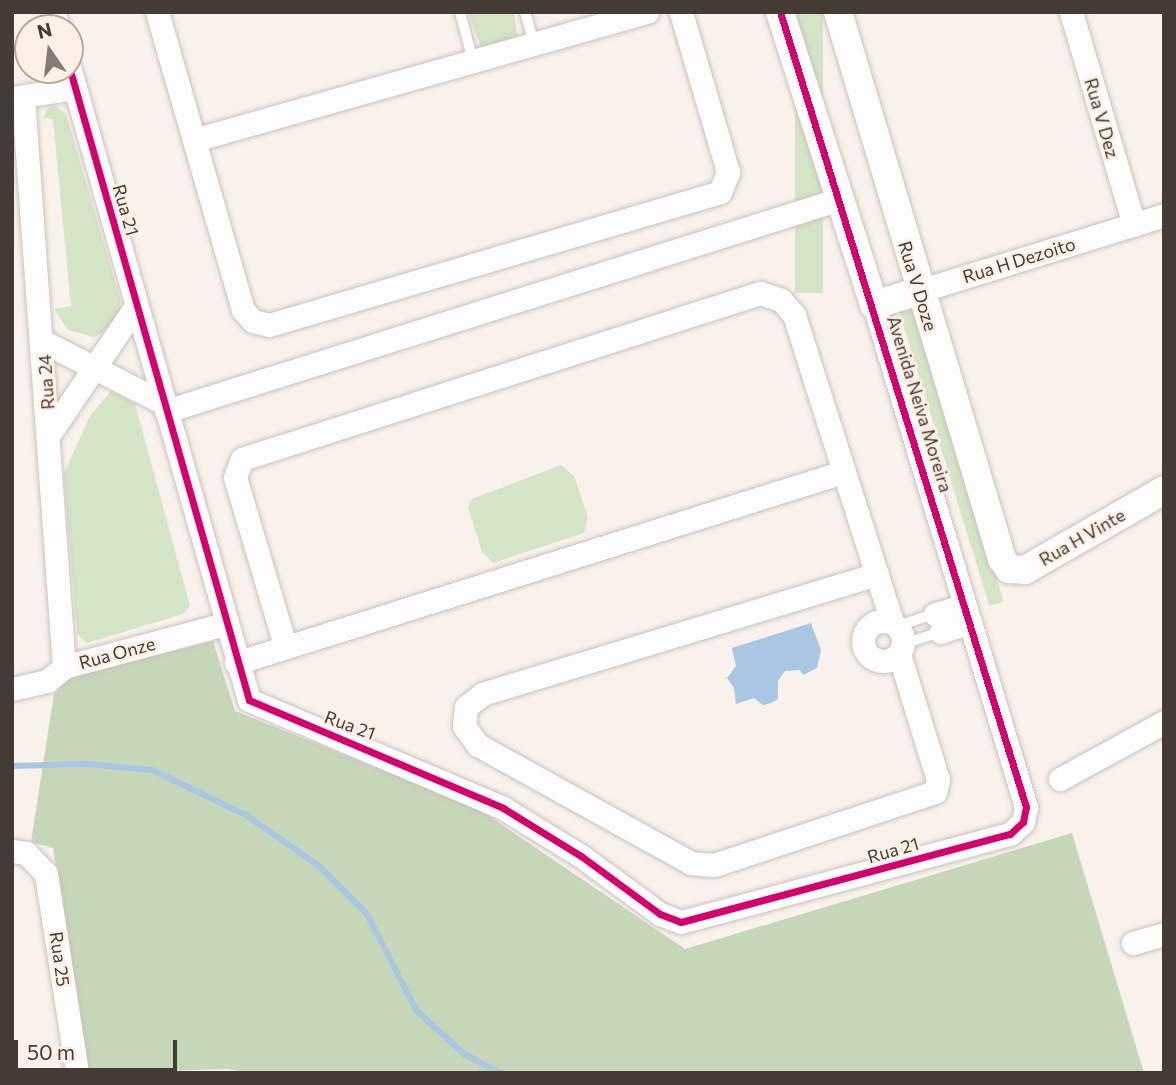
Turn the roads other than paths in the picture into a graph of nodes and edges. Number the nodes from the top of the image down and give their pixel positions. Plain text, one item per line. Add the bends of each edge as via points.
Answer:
1 (157, 12) edge
2 (460, 12) edge
3 (525, 12) edge
4 (647, 12) edge
5 (681, 12) edge
6 (780, 12) edge
7 (838, 12) edge
8 (1071, 12) edge
9 (534, 44) junction
10 (473, 61) junction
11 (58, 84) edge
12 (73, 84) edge
13 (18, 98) edge
14 (194, 140) junction
15 (840, 199) junction
16 (1164, 215) edge
17 (1134, 225) junction
18 (919, 291) junction
19 (874, 305) junction
20 (136, 306) junction
21 (44, 342) junction
22 (94, 368) junction
23 (164, 407) junction
24 (50, 433) junction
25 (843, 472) junction
26 (1164, 490) edge
27 (1002, 559) joint
28 (877, 574) junction
29 (967, 614) junction
30 (938, 623) junction
31 (225, 624) junction
32 (898, 636) junction
33 (285, 645) junction
34 (236, 663) junction
35 (64, 667) junction
36 (12, 689) edge
37 (1164, 722) edge
38 (1060, 779) dead end
39 (1026, 807) joint
40 (19, 852) edge
41 (1164, 934) edge
42 (1133, 943) dead end
43 (77, 1073) edge

1 - 14 street
2 - 10 lane
3 - 9 lane
4 - 9 street
5 - 14 street via 728,172 720,192 269,325 253,321 243,310
6 - 15 street, Avenida Neiva Moreira
7 - 18 street, Rua V Doze
8 - 17 street, Rua V Dez
9 - 10 street
10 - 14 street
11 - 13 street
12 - 20 street, Rua 21
13 - 21 street, Rua 24
15 - 19 street, Avenida Neiva Moreira
15 - 23 street
16 - 17 street, Rua H Dezoito
17 - 18 street, Rua H Dezoito
18 - 19 street, Rua H Dezoito
18 - 27 street, Rua V Doze
19 - 29 street, Avenida Neiva Moreira
20 - 22 street
20 - 23 street, Rua 21
21 - 22 street
21 - 24 street, Rua 24
22 - 23 street
22 - 24 street
23 - 31 street, Rua 21
24 - 35 street, Rua 24
25 - 28 street
25 - 33 street
25 - 33 street via 794,315 771,295 741,297 242,459 235,477
26 - 27 street, Rua H Vinte via 1025,570 1009,569
28 - 32 street
28 - 32 street via 483,694 466,707 464,726 478,745 667,850 691,863 714,864 935,792 939,780
29 - 30 street
29 - 39 street, Avenida Neiva Moreira
30 - 32 lane
30 - 32 lane
31 - 34 street, Rua 21
31 - 35 street, Rua Onze
33 - 34 street
34 - 39 street, Rua 21 via 243,687 256,706 426,771 503,808 581,856 660,914 681,922 1010,834 1023,822
35 - 36 street, Rua Onze via 47,681
37 - 38 street
40 - 43 street, Rua 25 via 46,874
41 - 42 street

